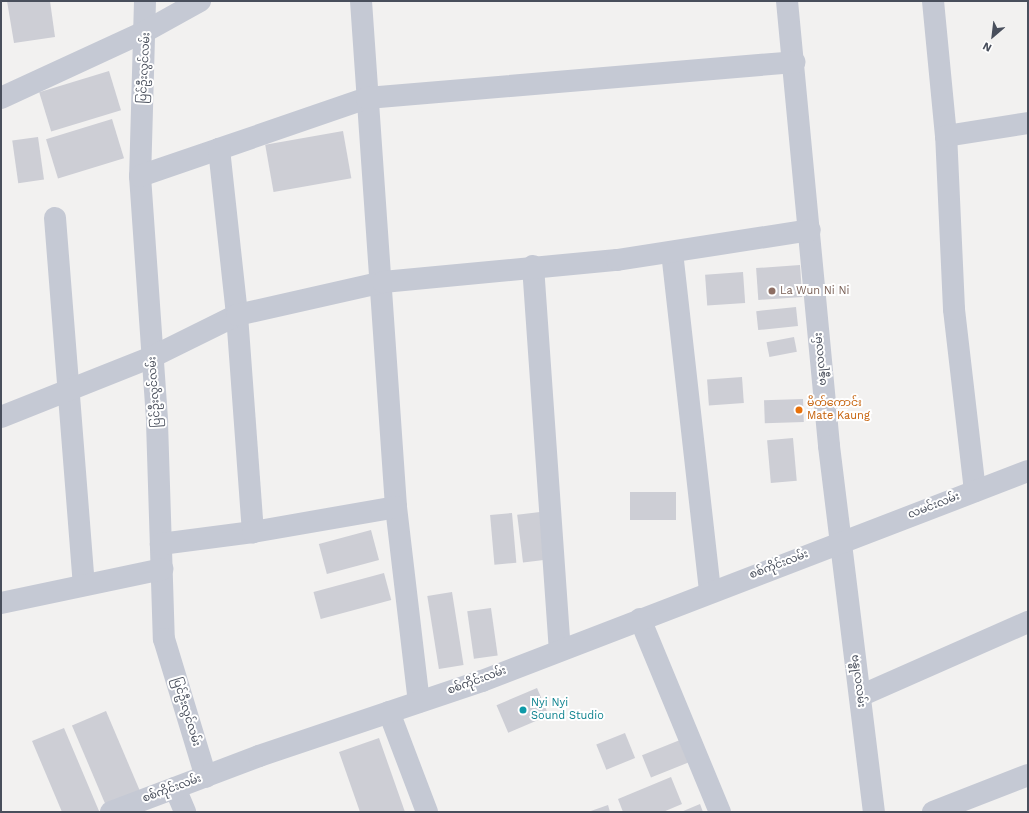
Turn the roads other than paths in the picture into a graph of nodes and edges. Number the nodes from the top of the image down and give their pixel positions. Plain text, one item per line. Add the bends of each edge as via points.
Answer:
1 (145, 1) edge
2 (200, 1) edge
3 (361, 1) edge
4 (787, 1) edge
5 (933, 1) edge
6 (146, 31) junction
7 (794, 62) junction
8 (1, 98) edge
9 (367, 98) junction
10 (1028, 123) edge
11 (946, 136) junction
12 (219, 149) junction
13 (140, 176) junction
14 (55, 218) dead end
15 (810, 230) junction
16 (672, 252) junction
17 (533, 266) junction
18 (383, 282) junction
19 (237, 315) junction
20 (152, 357) junction
21 (69, 391) junction
22 (1, 418) edge
23 (1028, 471) edge
24 (975, 491) junction
25 (396, 507) junction
26 (254, 532) junction
27 (840, 542) junction
28 (161, 544) junction
29 (162, 569) junction
30 (84, 585) junction
31 (710, 592) junction
32 (1, 603) edge
33 (640, 619) junction
34 (1028, 622) edge
35 (560, 650) junction
36 (860, 696) junction
37 (419, 702) junction
38 (389, 712) junction
39 (1028, 775) edge
40 (206, 777) junction
41 (175, 788) junction
42 (111, 812) edge
43 (185, 812) edge
44 (426, 812) edge
45 (720, 812) edge
46 (874, 812) edge
47 (934, 812) edge

1 - 6 street, ပြင်ဦးလွင်လမ်း
2 - 6 street
3 - 9 street
4 - 7 street, ဗန္ဓုလလမ်း
5 - 11 street
6 - 8 street
6 - 13 street, ပြင်ဦးလွင်လမ်း
7 - 9 street
7 - 15 street, ဗန္ဓုလလမ်း
9 - 12 street
9 - 18 street
10 - 11 street
11 - 24 street via 954,309
12 - 13 street
12 - 19 street
13 - 20 street, ပြင်ဦးလွင်လမ်း
14 - 21 street
15 - 16 street
15 - 27 street, ဗန္ဓုလလမ်း
16 - 17 street
16 - 31 street
17 - 18 street
17 - 35 street
18 - 19 street
18 - 25 street
19 - 20 street
19 - 26 street
20 - 21 street
20 - 28 street, ပြင်ဦးလွင်လမ်း
21 - 22 street
21 - 30 street
23 - 24 street, လမင်းလမ်း
24 - 27 street, လမင်းလမ်း
25 - 26 street
25 - 37 street
26 - 28 street
27 - 31 street, စစ်ကိုင်းလမ်း
27 - 36 street, ဗန္ဓုလလမ်း
28 - 29 street, ပြင်ဦးလွင်လမ်း
29 - 30 street
29 - 40 street, ပြင်ဦးလွင်လမ်း via 164,639
30 - 32 street
31 - 33 street, စစ်ကိုင်းလမ်း
33 - 35 street, စစ်ကိုင်းလမ်း
33 - 45 street
34 - 36 street
35 - 37 street, စစ်ကိုင်းလမ်း
36 - 46 street, ဗန္ဓုလလမ်း
37 - 38 street, စစ်ကိုင်းလမ်း
38 - 40 street, စစ်ကိုင်းလမ်း
38 - 44 street
39 - 47 street
40 - 41 street, စစ်ကိုင်းလမ်း
41 - 42 street, စစ်ကိုင်းလမ်း
41 - 43 street

